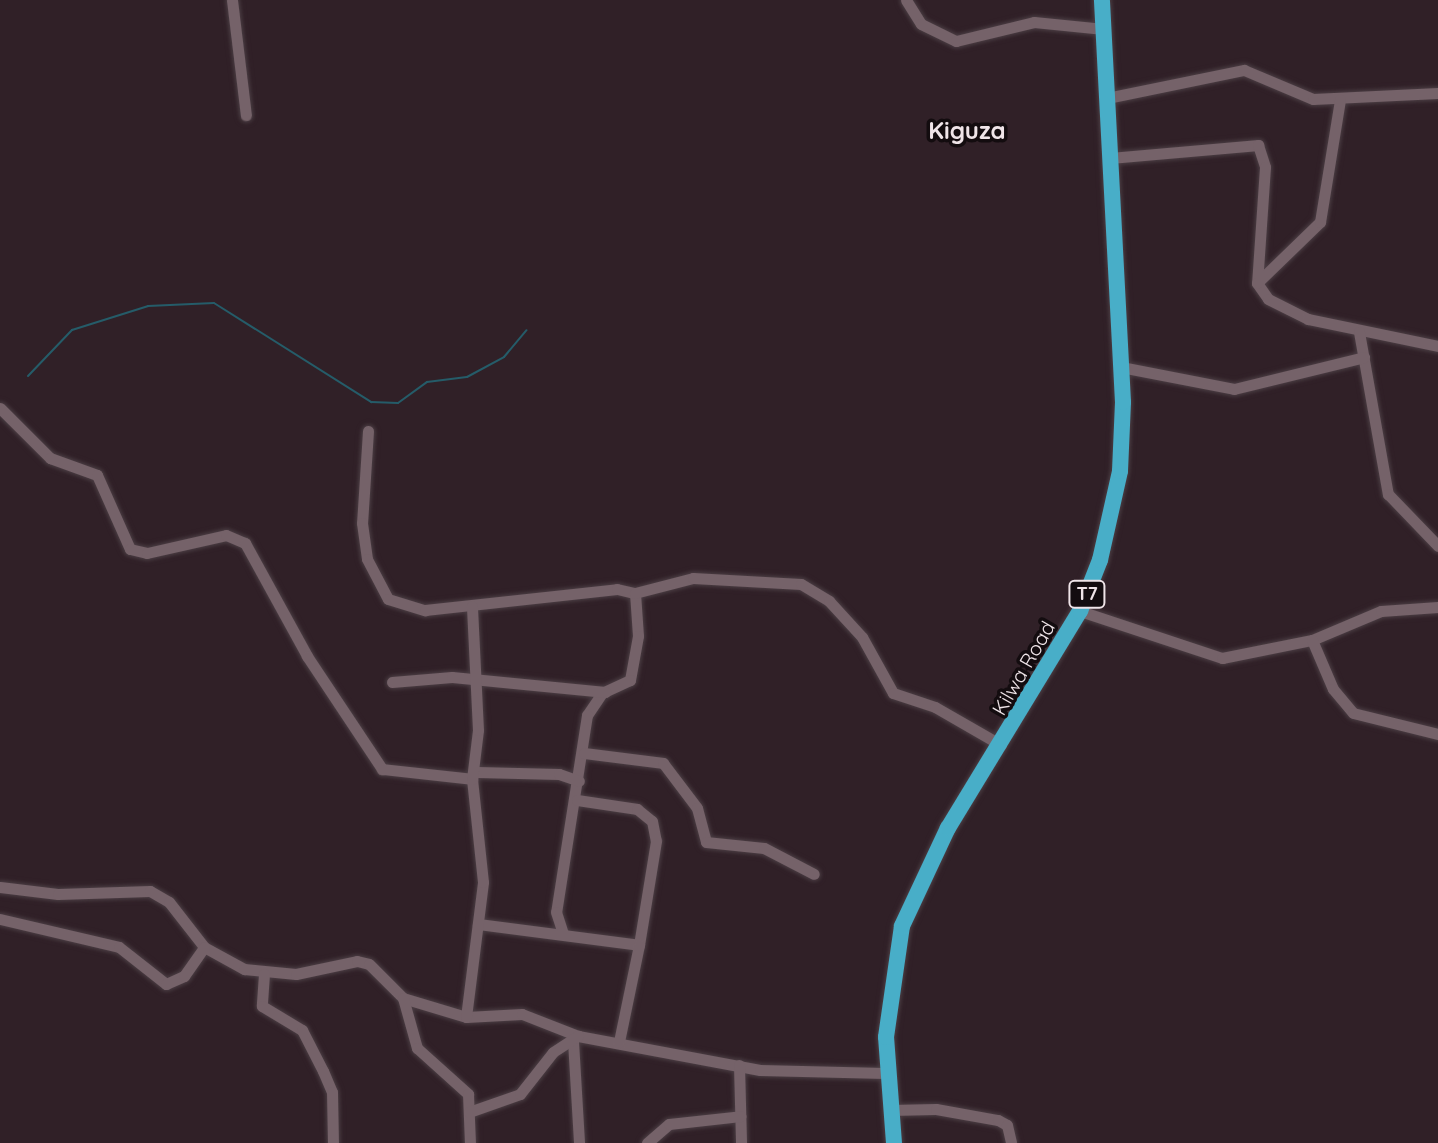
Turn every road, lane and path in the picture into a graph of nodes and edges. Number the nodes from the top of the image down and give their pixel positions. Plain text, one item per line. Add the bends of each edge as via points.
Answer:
1 (232, 0) edge
2 (906, 0) edge
3 (1102, 0) edge
4 (1104, 29) junction
5 (1438, 93) edge
6 (1107, 98) junction
7 (1340, 100) junction
8 (246, 115) dead end
9 (1110, 158) junction
10 (1257, 283) junction
11 (1359, 332) junction
12 (1438, 346) edge
13 (1364, 357) junction
14 (1121, 367) junction
15 (0, 408) edge
16 (368, 431) dead end
17 (1438, 546) edge
18 (635, 593) junction
19 (472, 606) junction
20 (1438, 607) edge
21 (1080, 611) junction
22 (1312, 640) junction
23 (474, 680) junction
24 (392, 682) dead end
25 (606, 692) junction
26 (1438, 734) edge
27 (1001, 745) junction
28 (584, 753) junction
29 (474, 776) junction
30 (579, 781) junction
31 (577, 800) junction
32 (814, 874) dead end
33 (0, 887) edge
34 (0, 919) edge
35 (478, 924) junction
36 (563, 934) junction
37 (639, 945) junction
38 (204, 947) junction
39 (264, 974) junction
40 (403, 998) junction
41 (466, 1017) junction
42 (575, 1038) junction
43 (619, 1042) junction
44 (739, 1065) junction
45 (885, 1073) junction
46 (890, 1110) junction
47 (469, 1112) junction
48 (741, 1116) junction
49 (333, 1143) edge
50 (470, 1143) edge
51 (579, 1143) edge
52 (647, 1143) edge
53 (741, 1143) edge
54 (894, 1143) edge
55 (1011, 1143) edge

1 - 8 street
2 - 4 street via 921,24 956,41 1034,22
3 - 4 highway, Kilwa Road / T7
4 - 6 highway, Kilwa Road / T7
5 - 7 street
6 - 7 street via 1244,70 1301,96
6 - 9 highway, Kilwa Road / T7
7 - 10 street via 1320,222
9 - 10 street via 1258,145 1265,167
9 - 14 highway, Kilwa Road / T7
10 - 11 street via 1282,309
11 - 12 street
11 - 13 street
13 - 14 street via 1234,389
13 - 17 street via 1388,494
14 - 21 highway, Kilwa Road / T7 via 1120,471 1100,560
15 - 29 street via 50,458 97,475 130,549 147,553 226,535 245,543 307,656 382,769
16 - 19 street via 360,489 375,582 388,599 409,608
18 - 19 street via 617,589
18 - 25 street via 633,671 630,680
18 - 27 street via 693,578 801,584 829,601 862,637 893,693 935,707
19 - 23 street
20 - 22 street via 1381,611
21 - 22 street via 1222,658
21 - 27 highway, Kilwa Road / T7
22 - 26 street via 1333,689 1353,713
23 - 24 street
23 - 25 street
23 - 29 street
25 - 28 street via 587,715
27 - 45 highway, Kilwa Road / T7 via 911,900 889,983
28 - 30 street
28 - 32 street via 618,762 663,763 697,808 706,842 764,848
29 - 30 street via 559,774
29 - 35 street via 483,872
30 - 31 street
31 - 36 street via 556,912
31 - 37 street via 637,809 652,821 656,841
33 - 38 street via 58,894 150,891 169,902
34 - 38 street via 119,947 166,984 184,976
35 - 36 street
35 - 41 street
36 - 37 street
37 - 43 street
38 - 39 street
39 - 40 street via 308,973 357,961 369,964
39 - 49 street via 262,1006 302,1030 332,1092
40 - 41 street
40 - 47 street via 417,1048 462,1085
41 - 42 street via 522,1014
42 - 43 street
42 - 47 street via 547,1058 520,1094
42 - 51 street
43 - 44 street
44 - 45 street
44 - 48 street
45 - 46 highway, Kilwa Road / T7
46 - 54 highway, Kilwa Road / T7
46 - 55 street via 936,1109 998,1120 1007,1125
47 - 50 street
48 - 52 street via 669,1124
48 - 53 street

